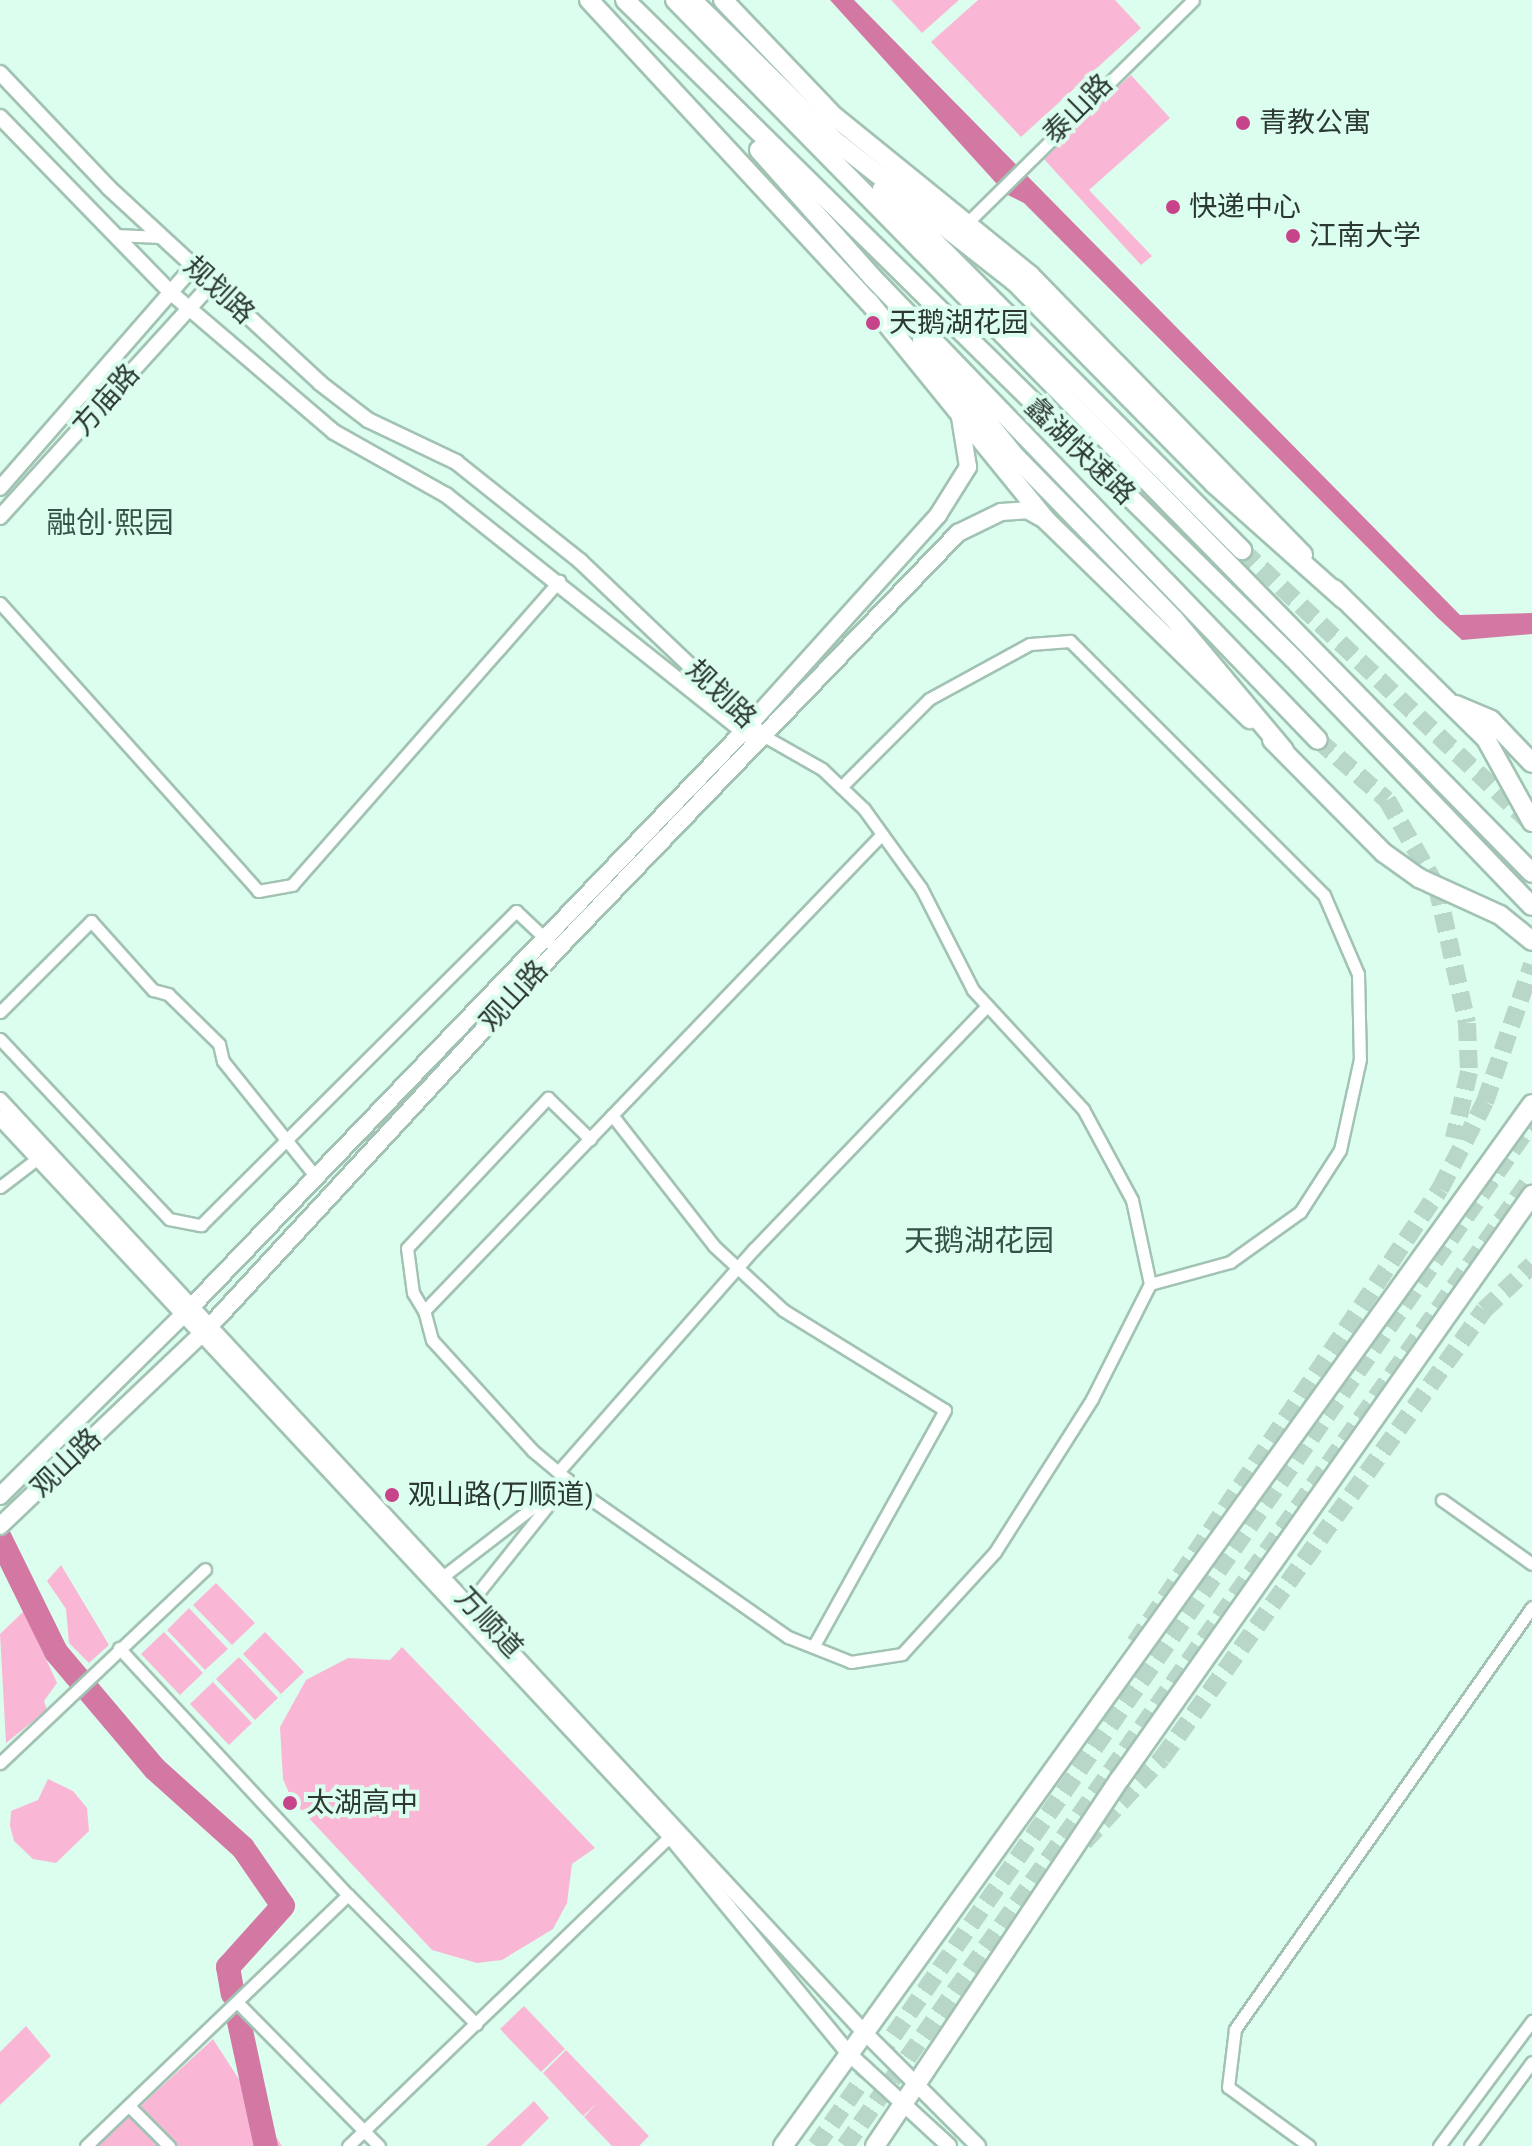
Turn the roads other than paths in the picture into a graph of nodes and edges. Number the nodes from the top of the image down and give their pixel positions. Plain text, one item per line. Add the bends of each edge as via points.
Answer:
1 (589, 0) edge
2 (625, 0) edge
3 (675, 0) edge
4 (692, 0) edge
5 (723, 0) edge
6 (1193, 0) edge
7 (685, 62) junction
8 (0, 73) edge
9 (0, 117) edge
10 (834, 140) junction
11 (967, 223) junction
12 (114, 235) junction
13 (162, 237) junction
14 (194, 266) junction
15 (873, 278) junction
16 (212, 283) junction
17 (170, 292) junction
18 (188, 309) junction
19 (960, 417) junction
20 (0, 488) edge
21 (0, 517) edge
22 (1047, 521) junction
23 (1242, 550) tunnel mouth
24 (559, 581) junction
25 (1343, 599) junction
26 (0, 603) edge
27 (1435, 695) junction
28 (751, 719) junction
29 (740, 735) junction
30 (764, 736) junction
31 (1318, 740) tunnel mouth
32 (1284, 750) junction
33 (1532, 763) edge
34 (841, 787) junction
35 (1532, 822) edge
36 (882, 834) junction
37 (1532, 873) edge
38 (1532, 906) edge
39 (544, 937) junction
40 (1532, 941) edge
41 (557, 950) junction
42 (987, 1006) junction
43 (0, 1012) edge
44 (0, 1039) edge
45 (0, 1100) edge
46 (1532, 1104) edge
47 (612, 1115) junction
48 (0, 1118) edge
49 (284, 1139) junction
50 (590, 1139) junction
51 (38, 1158) junction
52 (316, 1177) junction
53 (0, 1187) edge
54 (1532, 1195) edge
55 (739, 1269) junction
56 (1150, 1284) junction
57 (189, 1310) junction
58 (424, 1311) junction
59 (206, 1329) junction
60 (563, 1476) junction
61 (0, 1496) edge
62 (1442, 1500) dead end
63 (0, 1526) edge
64 (1532, 1564) edge
65 (205, 1569) dead end
66 (439, 1580) junction
67 (1532, 1607) edge
68 (466, 1608) junction
69 (813, 1647) junction
70 (119, 1648) junction
71 (2, 1757) edge
72 (674, 1832) junction
73 (348, 1895) junction
74 (238, 2003) junction
75 (1532, 2021) edge
76 (476, 2024) junction
77 (862, 2030) junction
78 (848, 2053) junction
79 (1532, 2062) edge
80 (915, 2086) junction
81 (902, 2104) junction
82 (129, 2106) junction
83 (365, 2131) junction
84 (86, 2146) edge
85 (169, 2146) edge
86 (348, 2146) edge
87 (379, 2146) edge
88 (783, 2146) edge
89 (875, 2146) edge
90 (949, 2146) edge
91 (978, 2146) edge
92 (1309, 2146) edge
93 (1439, 2146) edge
94 (1470, 2146) edge

1 - 19 main road via 869,302
2 - 7 main road, 蠡湖快速路
3 - 37 main road, 蠡湖快速路
4 - 10 main road
5 - 11 main road via 835,117
6 - 11 street, 泰山路
7 - 15 main road
7 - 38 main road, 蠡湖快速路 via 1293,658
8 - 13 street, 规划路
9 - 12 street, 规划路
10 - 23 main road
10 - 25 main road via 1014,281 1213,483
11 - 25 main road via 1053,296
12 - 13 street
12 - 17 street, 规划路
13 - 14 street, 规划路
14 - 16 street, 规划路
14 - 17 street, 方庙路
15 - 31 main road
15 - 32 main road via 1015,456 1174,619
16 - 18 street, 方庙路
16 - 28 street, 规划路 via 356,411 456,462 580,561
17 - 18 street, 规划路
17 - 20 street, 方庙路
18 - 21 street, 方庙路
18 - 24 street, 规划路 via 334,432 446,495
19 - 22 main road
19 - 28 main road, 观山路 via 968,467 956,494
22 - 30 main road, 观山路 via 1027,510 976,518
22 - 32 main road
24 - 26 street via 292,885 258,891
24 - 29 street, 规划路
25 - 27 main road
27 - 33 main road via 1491,720
27 - 35 main road via 1486,739
28 - 29 main road, 观山路
28 - 30 street, 规划路
29 - 30 street, 规划路
29 - 39 main road, 观山路
30 - 34 street
30 - 41 main road, 观山路
32 - 40 main road via 1384,853 1419,878 1500,915
34 - 36 street
34 - 56 street via 929,699 1030,644 1070,641 1324,895 1358,974 1360,1059 1340,1150 1300,1212 1230,1262
36 - 42 street
36 - 47 street
39 - 41 street
39 - 49 street via 516,911
39 - 52 main road, 观山路
41 - 59 main road, 观山路
42 - 55 street
42 - 56 street via 1083,1109 1132,1200
43 - 49 street via 91,921 153,990 168,994 219,1044 223,1061
44 - 49 street via 169,1219 201,1225
45 - 57 street, 万顺道
46 - 77 main road via 1081,1740
47 - 50 street
47 - 55 street
48 - 51 street, 万顺道
49 - 52 street
50 - 58 street
50 - 58 street via 548,1098 407,1248 413,1293
51 - 53 street
51 - 57 street, 万顺道
52 - 57 main road, 观山路
54 - 80 main road via 1120,1779
55 - 60 street
55 - 69 street via 783,1310 945,1410
56 - 69 street via 1092,1399 995,1552 902,1654 851,1662
57 - 59 street, 万顺道
57 - 61 main road, 观山路
58 - 60 street via 432,1340
59 - 63 main road, 观山路
59 - 66 street, 万顺道
60 - 66 street
60 - 68 street
60 - 69 street via 788,1637
62 - 64 street
65 - 70 street
66 - 68 street, 万顺道
67 - 92 street via 1235,2029 1228,2087
68 - 72 street, 万顺道
70 - 71 street
70 - 73 street
72 - 76 street
72 - 77 street, 万顺道
72 - 78 street, 万顺道
73 - 74 street
73 - 76 street
74 - 82 street
74 - 83 street
75 - 93 street
76 - 83 street
77 - 78 main road
77 - 80 street, 万顺道
78 - 81 street, 万顺道
78 - 88 main road
79 - 94 street
80 - 81 main road
80 - 91 street, 万顺道
81 - 89 main road
81 - 90 street, 万顺道
82 - 84 street
82 - 85 street
83 - 86 street
83 - 87 street

